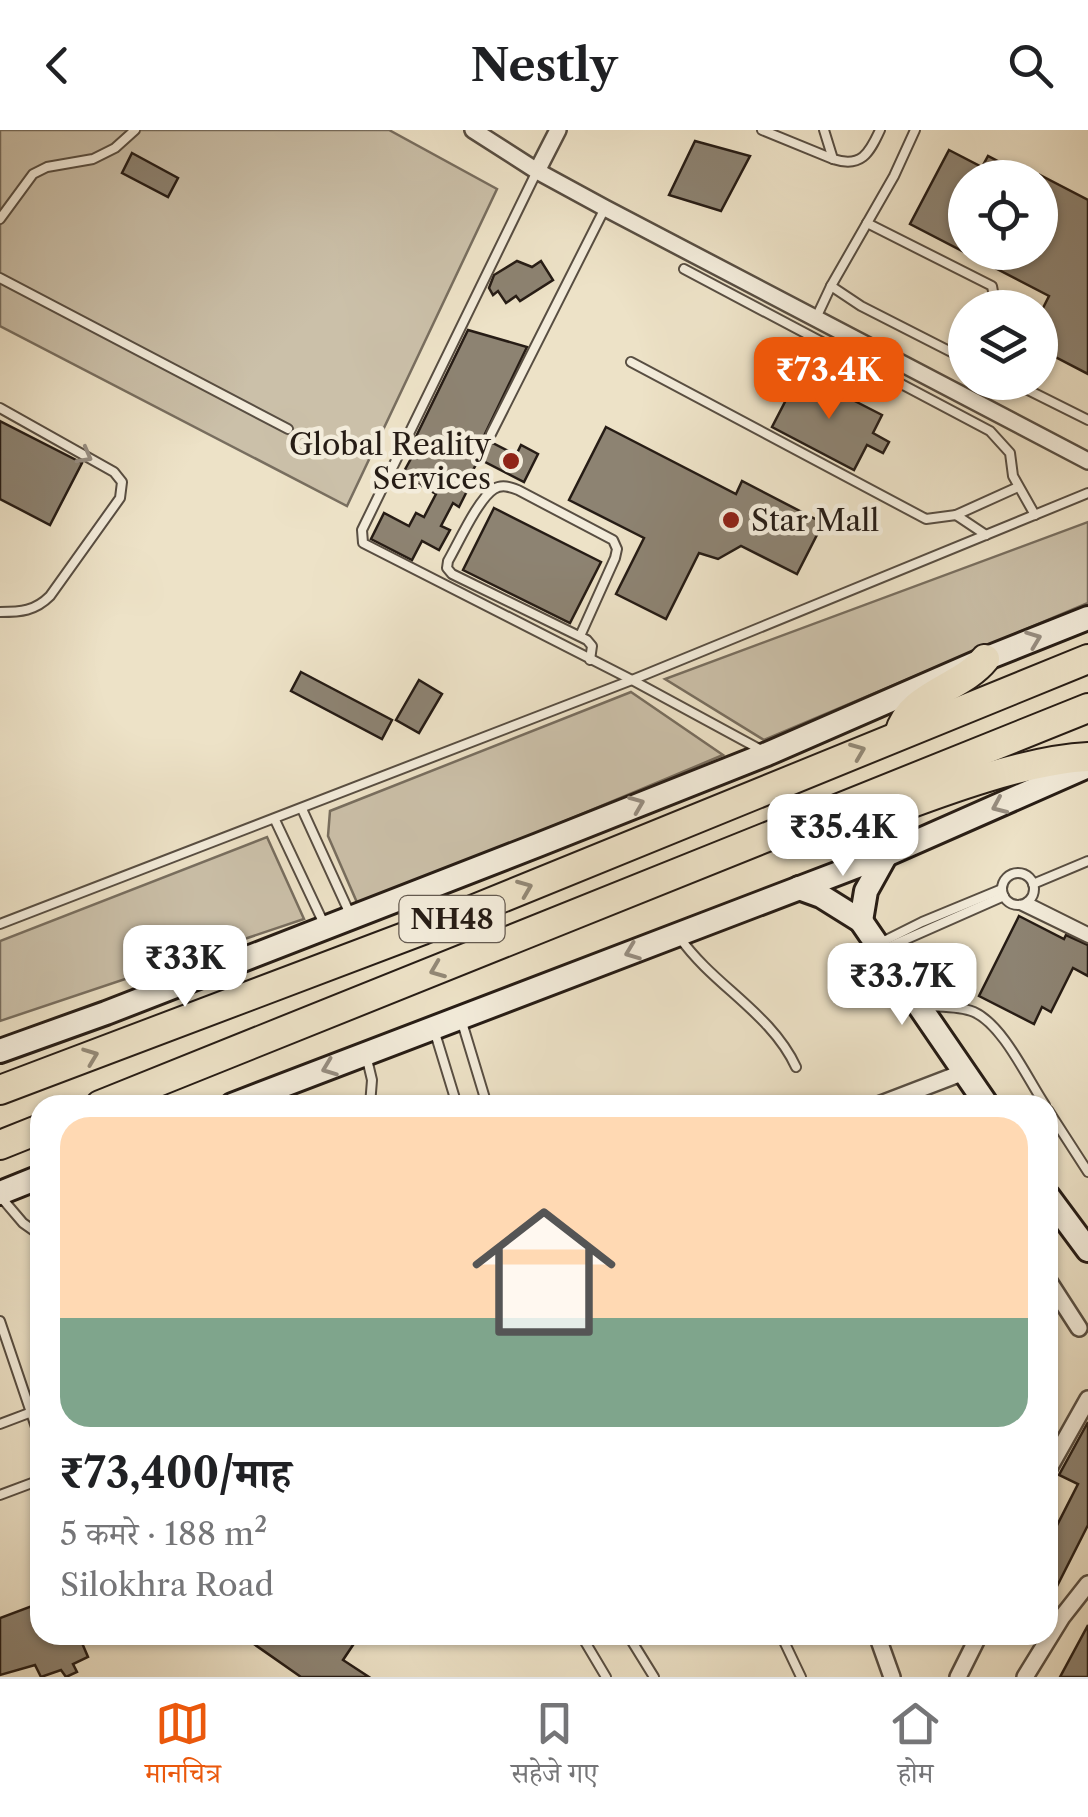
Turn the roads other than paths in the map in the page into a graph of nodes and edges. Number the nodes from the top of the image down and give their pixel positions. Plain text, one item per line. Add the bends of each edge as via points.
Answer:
1 (135, 130) edge
2 (474, 130) edge
3 (558, 130) edge
4 (762, 130) edge
5 (824, 130) edge
6 (880, 130) edge
7 (915, 130) edge
8 (833, 159) junction
9 (537, 171) junction
10 (605, 208) junction
11 (0, 219) edge
12 (867, 223) junction
13 (684, 269) dead end
14 (0, 278) edge
15 (831, 286) junction
16 (993, 290) edge
17 (816, 318) junction
18 (948, 350) edge
19 (631, 362) dead end
20 (1048, 400) edge
21 (0, 408) edge
22 (1088, 420) edge
23 (288, 429) dead end
24 (491, 434) dead end
25 (1088, 462) edge
26 (1018, 487) junction
27 (1088, 494) edge
28 (1035, 515) junction
29 (956, 516) junction
30 (986, 535) junction
31 (0, 612) edge
32 (1088, 618) edge
33 (580, 636) junction
34 (985, 659) junction
35 (1088, 659) edge
36 (590, 660) junction
37 (632, 680) junction
38 (1088, 708) edge
39 (899, 734) junction
40 (766, 754) junction
41 (1088, 757) edge
42 (1088, 766) edge
43 (302, 808) junction
44 (275, 820) junction
45 (755, 842) junction
46 (886, 856) junction
47 (1088, 862) edge
48 (1033, 884) junction
49 (799, 888) junction
50 (1003, 892) junction
51 (1024, 904) junction
52 (351, 916) junction
53 (860, 921) junction
54 (0, 924) edge
55 (325, 926) junction
56 (678, 934) junction
57 (1088, 935) edge
58 (879, 948) junction
59 (918, 1004) junction
60 (461, 1019) junction
61 (434, 1030) junction
62 (0, 1051) edge
63 (366, 1054) junction
64 (796, 1067) dead end
65 (964, 1072) junction
66 (0, 1090) edge
67 (125, 1095) edge
68 (258, 1095) edge
69 (371, 1095) edge
70 (453, 1095) edge
71 (484, 1095) edge
72 (904, 1095) edge
73 (980, 1095) edge
74 (1038, 1095) edge
75 (1058, 1126) edge
76 (30, 1133) edge
77 (0, 1145) edge
78 (1088, 1172) edge
79 (30, 1182) edge
80 (0, 1195) edge
81 (1058, 1210) edge
82 (30, 1227) edge
83 (1088, 1250) edge
84 (1058, 1295) edge
85 (0, 1321) edge
86 (1079, 1328) dead end
87 (1088, 1399) edge
88 (29, 1413) joint
89 (0, 1424) edge
90 (1058, 1452) edge
91 (30, 1484) edge
92 (0, 1495) edge
93 (1088, 1584) edge
94 (1058, 1623) edge
95 (587, 1645) edge
96 (634, 1645) edge
97 (786, 1645) edge
98 (881, 1645) edge
99 (974, 1645) edge
100 (1044, 1645) edge
101 (606, 1677) edge
102 (654, 1677) edge
103 (801, 1677) edge
104 (892, 1677) edge
105 (958, 1677) edge
106 (1025, 1677) edge

1 - 11 lane via 93,159 33,174
2 - 9 street
3 - 9 street
4 - 8 lane
5 - 8 lane
6 - 8 lane via 858,162
7 - 12 lane
9 - 10 street
9 - 36 lane via 362,530 364,543 377,552
10 - 17 street
10 - 24 lane
12 - 15 lane
12 - 16 lane
13 - 26 lane via 990,431 1010,453
14 - 23 lane
15 - 17 lane
15 - 18 lane
17 - 25 street
19 - 29 lane via 926,518
20 - 22 lane
21 -> 31 lane via 122,482 120,498 39,608
26 - 28 lane
26 - 29 lane
27 - 28 lane
28 - 30 lane
29 - 30 lane
30 - 37 lane
34 -> 32 main road
33 - 33 lane via 447,568 495,488 518,490 613,540 615,558
33 - 36 lane via 592,646
34 - 39 highway via 918,704
34 - 40 main road
35 - 39 highway, NH48
36 - 37 lane
37 - 40 lane
37 - 43 lane
38 - 45 highway, NH48
66 -> 39 highway, NH48 via 423,930
52 -> 40 main road
41 - 45 highway via 930,796 811,840
42 -> 46 main road
43 - 44 lane
43 - 52 lane
44 - 54 lane
44 - 55 lane
45 -> 67 highway, NH48
46 - 49 main road
46 - 53 main road via 866,891
47 - 48 lane
48 - 50 lane via 1016,874 1006,878
48 - 51 lane via 1034,894
49 - 53 main road
49 - 56 main road
50 - 51 lane via 1010,903
50 - 58 lane
51 - 57 lane
52 - 55 main road
53 - 58 main road
55 - 62 main road
56 -> 60 main road
56 - 64 lane via 706,971 775,1032
58 - 59 main road
59 - 65 main road
59 - 74 lane via 984,1018
60 - 61 main road
60 - 71 lane
61 - 63 main road
61 - 70 lane
63 -> 68 main road
63 - 69 lane
65 - 72 street
65 - 73 main road
75 - 78 lane
76 - 77 highway
79 - 80 main road
80 - 82 lane
81 - 83 main road
84 - 86 street
85 - 88 lane
87 - 90 street
88 - 89 lane
91 - 92 lane
93 - 94 street
95 - 101 lane
96 - 102 lane
97 - 103 lane
98 - 104 street
99 - 105 street
100 - 106 street

